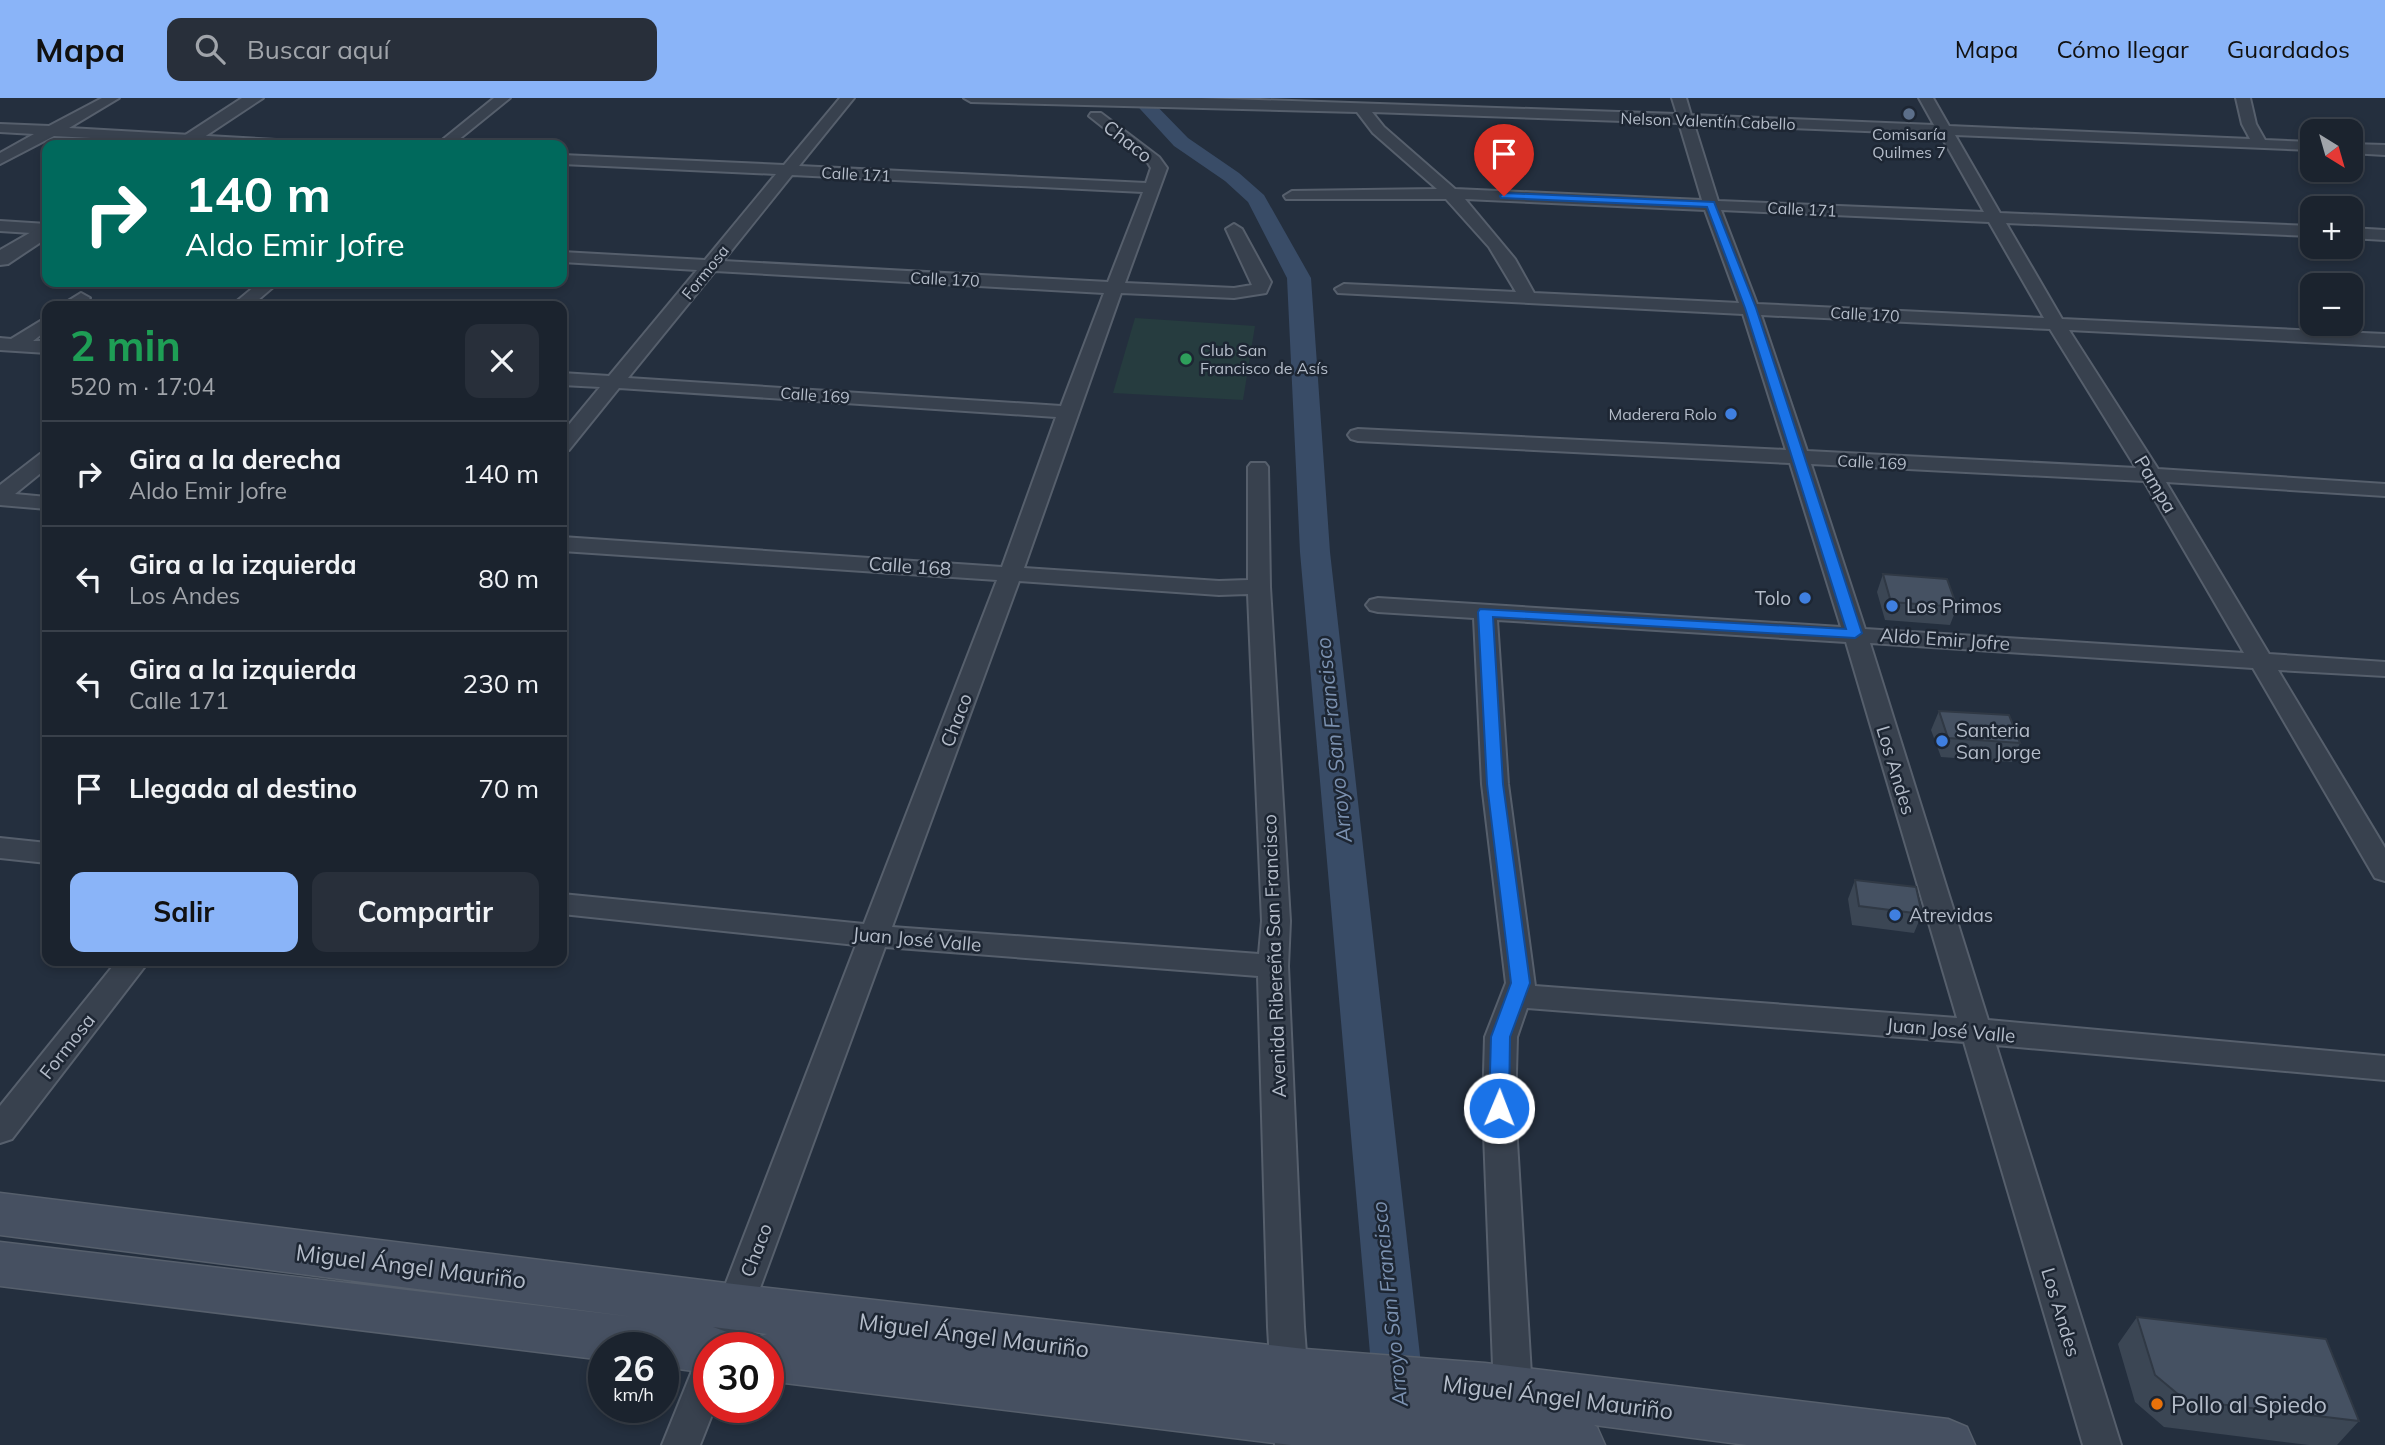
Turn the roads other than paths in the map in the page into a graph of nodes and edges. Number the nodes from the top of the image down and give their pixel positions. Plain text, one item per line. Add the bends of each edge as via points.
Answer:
1 (112, 98) edge
2 (254, 98) edge
3 (503, 98) edge
4 (847, 98) edge
5 (971, 98) edge
6 (1926, 98) edge
7 (2243, 98) edge
8 (1343, 103) edge
9 (1362, 108) junction
10 (1100, 109) junction
11 (1682, 109) edge
12 (0, 128) edge
13 (49, 130) junction
14 (1945, 131) junction
15 (161, 140) edge
16 (186, 140) edge
17 (449, 140) edge
18 (2260, 144) junction
19 (2300, 146) edge
20 (2363, 149) edge
21 (2385, 150) edge
22 (0, 159) edge
23 (567, 159) edge
24 (785, 171) junction
25 (1151, 188) junction
26 (1453, 194) junction
27 (1292, 196) dead end
28 (1711, 204) junction
29 (1995, 217) junction
30 (0, 226) edge
31 (42, 229) edge
32 (1234, 229) dead end
33 (2300, 230) edge
34 (42, 232) edge
35 (2363, 233) edge
36 (2385, 234) edge
37 (567, 257) edge
38 (0, 259) edge
39 (711, 266) junction
40 (264, 287) edge
41 (1116, 288) junction
42 (1344, 289) dead end
43 (1527, 298) junction
44 (246, 301) edge
45 (1750, 308) junction
46 (2055, 323) junction
47 (42, 325) edge
48 (2385, 340) edge
49 (8, 344) edge
50 (42, 347) edge
51 (567, 379) edge
52 (614, 382) junction
53 (1068, 412) junction
54 (1359, 435) dead end
55 (567, 440) edge
56 (1799, 458) junction
57 (42, 462) edge
58 (1258, 467) dead end
59 (2151, 475) junction
60 (2385, 490) edge
61 (0, 497) edge
62 (42, 502) edge
63 (567, 544) edge
64 (1011, 573) junction
65 (1259, 587) junction
66 (1378, 605) dead end
67 (1485, 612) junction
68 (1855, 633) junction
69 (2260, 660) junction
70 (2385, 669) edge
71 (0, 848) edge
72 (42, 852) edge
73 (2385, 871) edge
74 (567, 905) edge
75 (874, 936) junction
76 (130, 966) edge
77 (1273, 966) junction
78 (1516, 996) junction
79 (1975, 1031) junction
80 (2385, 1068) edge
81 (0, 1130) edge
82 (0, 1214) edge
83 (0, 1264) edge
84 (726, 1327) edge
85 (693, 1347) edge
86 (784, 1358) edge
87 (1303, 1407) edge
88 (693, 1414) edge
89 (1503, 1419) edge
90 (681, 1445) edge
91 (1578, 1445) edge
92 (1948, 1445) edge
93 (2102, 1445) edge

1 - 13 street
2 - 16 street
3 - 17 street
4 - 24 street, Formosa
5 - 10 street, Nelson Valentín Cabello
6 - 14 street, Pampa
7 - 18 street
8 - 9 street, Nelson Valentín Cabello
8 - 10 street, Nelson Valentín Cabello via 1172,102
9 - 11 street, Nelson Valentín Cabello
9 - 26 street via 1377,127
10 - 25 street, Chaco via 1158,164
11 - 14 street, Nelson Valentín Cabello
11 - 28 street, Los Andes
12 - 13 street
13 - 15 street
13 - 22 street
14 - 18 street, Nelson Valentín Cabello
14 - 29 street, Pampa
18 - 19 street, Nelson Valentín Cabello
20 - 21 street
23 - 24 street, Calle 171
24 - 25 street, Calle 171
24 - 39 street, Formosa
25 - 41 street, Chaco
26 - 27 street, Calle 171
26 - 28 street, Calle 171
26 - 43 street via 1521,278
28 - 29 street, Calle 171
28 - 45 street, Los Andes
29 - 33 street, Calle 171
29 - 46 street, Pampa
30 - 31 street
32 - 41 street, Calle 170 via 1262,282 1260,289 1234,293
34 - 38 street
35 - 36 street
37 - 39 street, Calle 170
39 - 41 street, Calle 170
39 - 52 street, Formosa
40 - 44 street
41 - 53 street, Chaco
42 - 43 street, Calle 170
43 - 45 street, Calle 170
45 - 46 street, Calle 170
45 - 56 street, Los Andes
46 - 48 street, Calle 170
46 - 59 street, Pampa
47 - 49 street
49 - 50 street
51 - 52 street, Calle 169
52 - 53 street, Calle 169
52 - 55 street, Formosa
53 - 64 street, Chaco
54 - 56 street, Calle 169
56 - 59 street, Calle 169
56 - 68 street, Los Andes
57 - 61 street
58 - 65 street, Avenida Ribereña San Francisco
59 - 60 street, Calle 169
59 - 69 street, Pampa
61 - 62 street
63 - 64 street, Calle 168
64 - 65 street, Calle 168
64 - 75 street, Chaco
65 - 77 street, Avenida Ribereña San Francisco via 1276,921
66 - 67 street, Aldo Emir Jofre
67 - 68 street, Aldo Emir Jofre
67 - 78 street via 1495,784 1521,983
68 - 69 street, Aldo Emir Jofre
68 - 79 street, Los Andes
69 - 70 street, Aldo Emir Jofre
69 - 73 street, Pampa
71 - 72 street
74 - 75 street, Juan José Valle
75 - 77 street, Juan José Valle
75 - 84 street, Chaco
76 - 81 street, Formosa
77 - 87 street, Avenida Ribereña San Francisco
78 - 79 street, Juan José Valle
78 - 89 street via 1500,1037
79 - 80 street, Juan José Valle
79 - 93 street, Los Andes
82 - 84 main road, Miguel Ángel Mauriño
83 - 85 main road
84 - 87 main road, Miguel Ángel Mauriño
86 - 87 main road, Miguel Ángel Mauriño
87 - 89 main road, Miguel Ángel Mauriño
88 - 90 street
89 - 91 main road, Miguel Ángel Mauriño
89 - 92 main road, Miguel Ángel Mauriño

